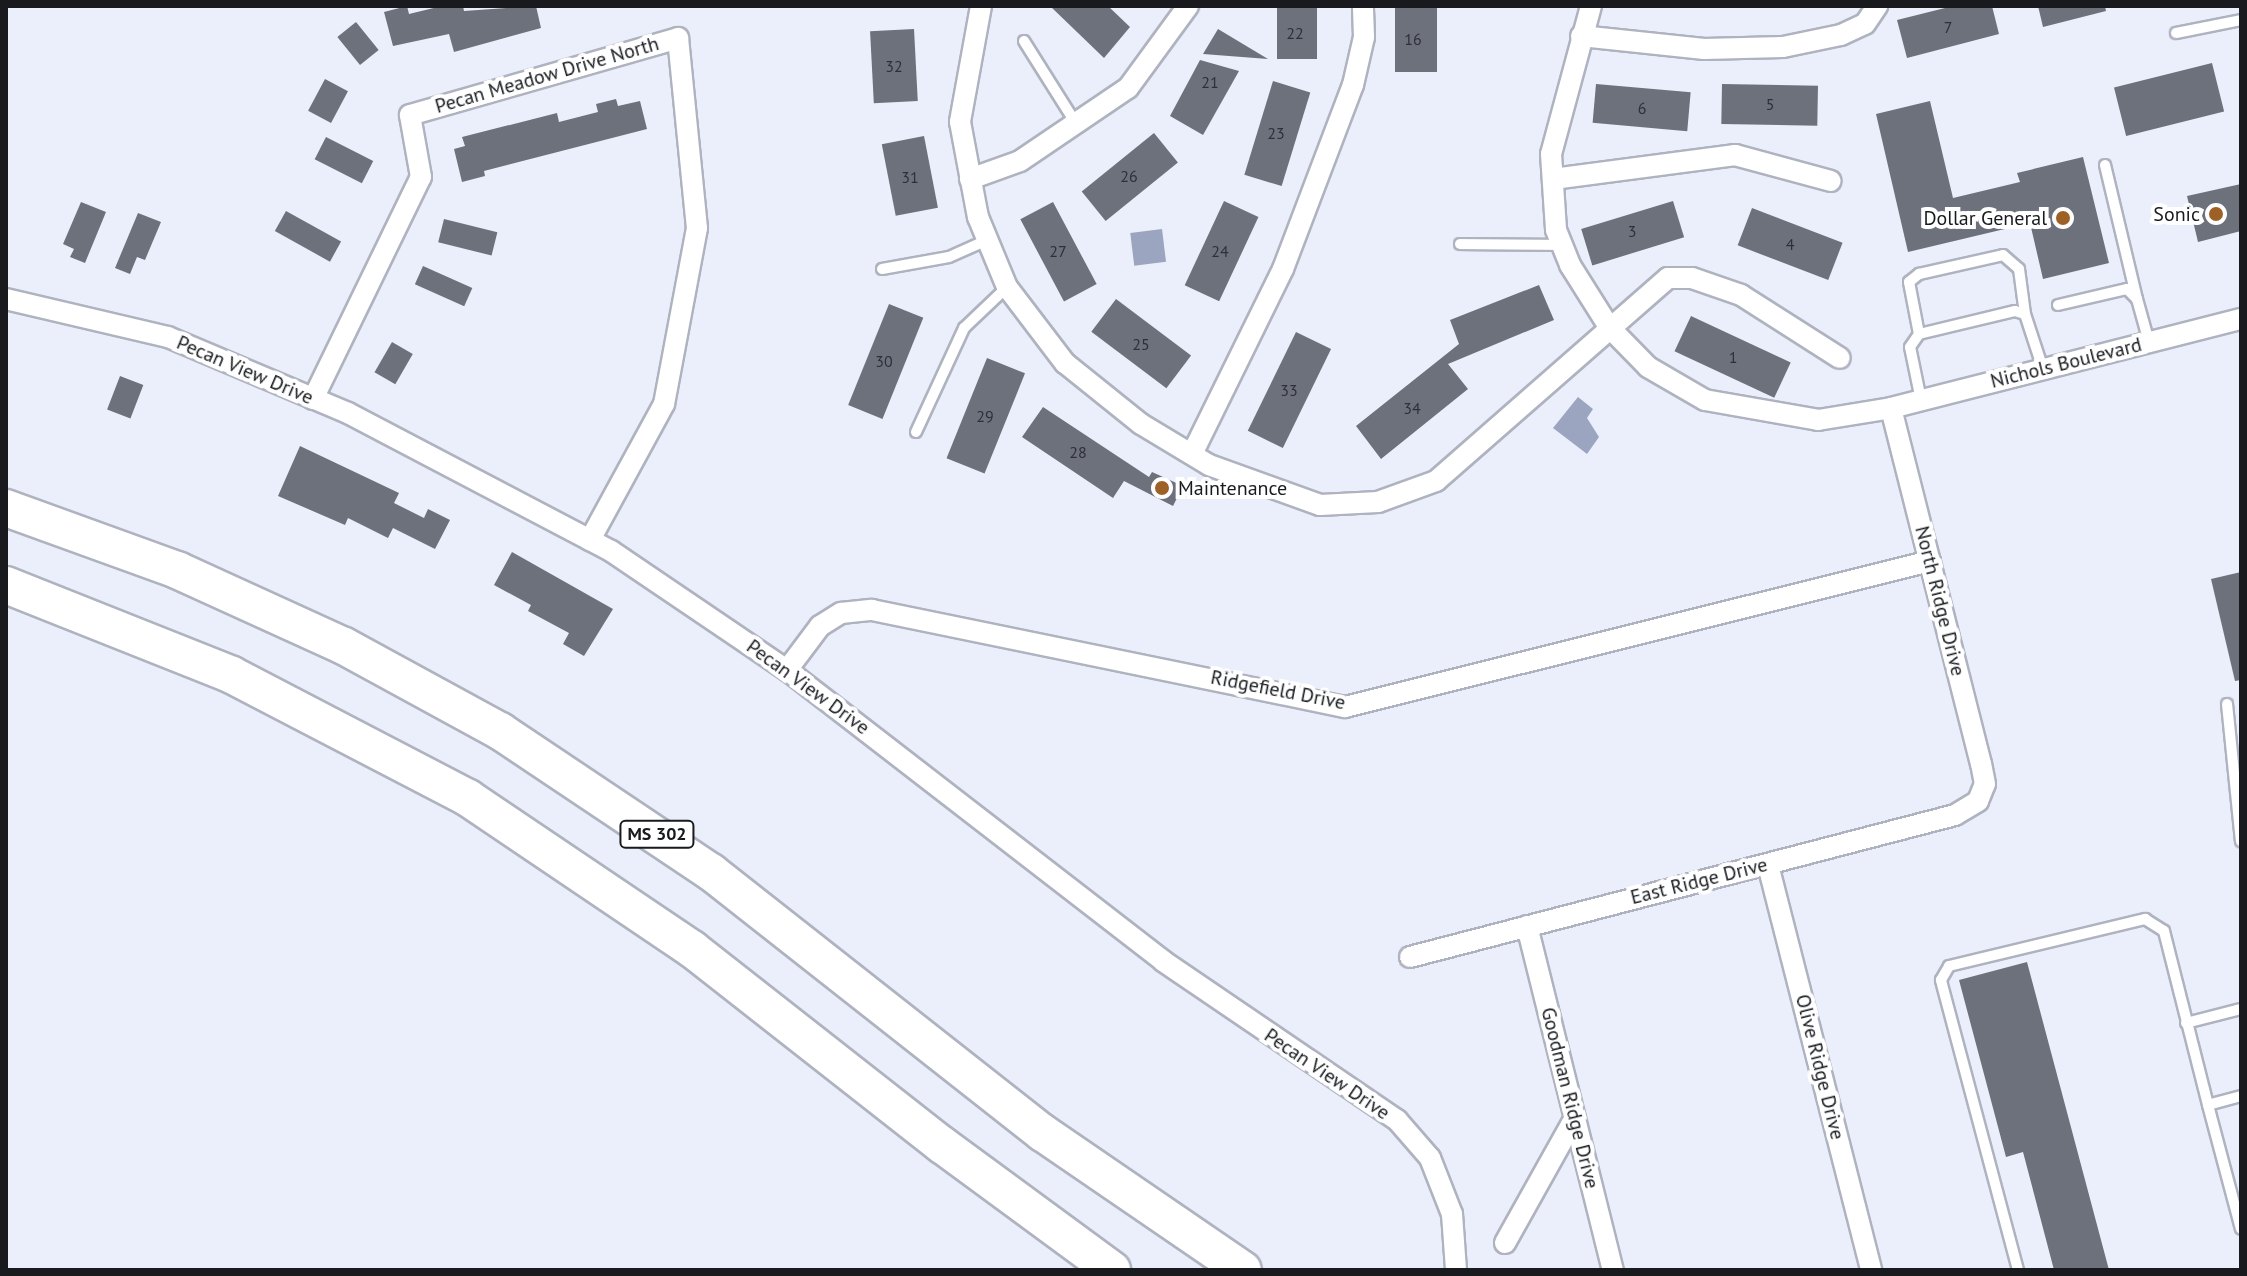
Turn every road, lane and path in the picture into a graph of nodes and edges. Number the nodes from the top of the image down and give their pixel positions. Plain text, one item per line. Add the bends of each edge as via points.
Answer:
1 (981, 6) edge
2 (1188, 6) edge
3 (1363, 6) edge
4 (1591, 6) edge
5 (1877, 6) edge
6 (2241, 20) edge
7 (2176, 33) dead end
8 (1581, 36) junction
9 (1024, 41) dead end
10 (1078, 127) junction
11 (2105, 165) dead end
12 (970, 179) junction
13 (1553, 179) junction
14 (1831, 181) dead end
15 (985, 241) junction
16 (1460, 244) dead end
17 (1562, 245) junction
18 (882, 269) dead end
19 (1007, 287) junction
20 (6, 299) edge
21 (2137, 299) junction
22 (2058, 305) dead end
23 (2025, 314) junction
24 (2241, 319) edge
25 (1609, 327) junction
26 (1919, 334) junction
27 (2149, 342) junction
28 (1840, 358) dead end
29 (2043, 369) junction
30 (313, 399) junction
31 (1921, 400) junction
32 (1891, 408) junction
33 (916, 432) dead end
34 (1192, 454) junction
35 (6, 508) edge
36 (590, 540) junction
37 (1930, 561) junction
38 (6, 585) edge
39 (787, 670) junction
40 (2227, 704) dead end
41 (1983, 795) joint
42 (2241, 841) edge
43 (1768, 865) junction
44 (1527, 926) junction
45 (1410, 957) dead end
46 (2241, 1009) edge
47 (2186, 1023) junction
48 (2241, 1096) edge
49 (2208, 1105) junction
50 (1575, 1118) junction
51 (2241, 1229) edge
52 (1505, 1243) dead end
53 (1112, 1270) edge
54 (1243, 1270) edge
55 (1456, 1270) edge
56 (1613, 1270) edge
57 (1871, 1270) edge
58 (2018, 1270) edge

1 - 12 street via 960,122
2 - 10 street via 1128,88
3 - 34 street via 1364,37 1343,114 1283,269
4 - 8 street
5 - 8 street via 1865,24 1841,35 1783,47 1704,49
6 - 7 lane
8 - 13 street via 1551,154
9 - 10 lane
10 - 12 street via 1020,161
11 - 21 lane
12 - 15 street
13 - 14 street via 1735,155
13 - 17 street
15 - 18 lane via 949,257
15 - 19 street
16 - 17 lane
17 - 25 street, Nichols Boulevard
19 - 33 lane via 964,328
19 - 34 street via 1065,363 1141,424
20 - 30 street, Pecan View Drive via 168,337
21 - 22 lane via 2127,289
21 - 27 lane
23 - 26 lane via 2015,311
23 - 26 lane via 2019,269 2003,255 1919,274 1909,282
23 - 29 lane
24 - 27 street, Nichols Boulevard
25 - 28 street via 1668,278 1692,278 1741,295
25 - 32 street, Nichols Boulevard via 1648,367 1705,400 1818,420
25 - 34 street via 1436,481 1378,502 1320,505
26 - 31 lane via 1910,347
27 - 29 street, Nichols Boulevard
29 - 31 street, Nichols Boulevard
30 - 36 street, Pecan View Drive
30 - 36 street, Pecan Meadow Drive North via 421,177 410,115 678,38 697,228 664,404
31 - 32 street, Nichols Boulevard
32 - 37 street, North Ridge Drive
35 - 54 highway, MS 302 via 233,595 406,677 500,731 711,872 1043,1133
36 - 39 street, Pecan View Drive
37 - 39 street, Ridgefield Drive via 1345,707 872,610 841,613 820,626
37 - 41 street, North Ridge Drive via 1981,764
38 - 53 highway via 258,687 362,738 489,811 692,949
39 - 55 street, Pecan View Drive via 1151,952 1397,1120 1435,1172 1452,1214
40 - 42 lane
41 - 43 street, East Ridge Drive via 1955,815
43 - 44 street, East Ridge Drive
43 - 57 street, Olive Ridge Drive
44 - 45 street, East Ridge Drive
44 - 50 street, Goodman Ridge Drive
46 - 47 lane
47 - 49 lane
47 - 58 lane via 2164,931 2145,919 1949,966 1941,980
48 - 49 lane
49 - 51 lane
50 - 52 street
50 - 56 street, Goodman Ridge Drive

